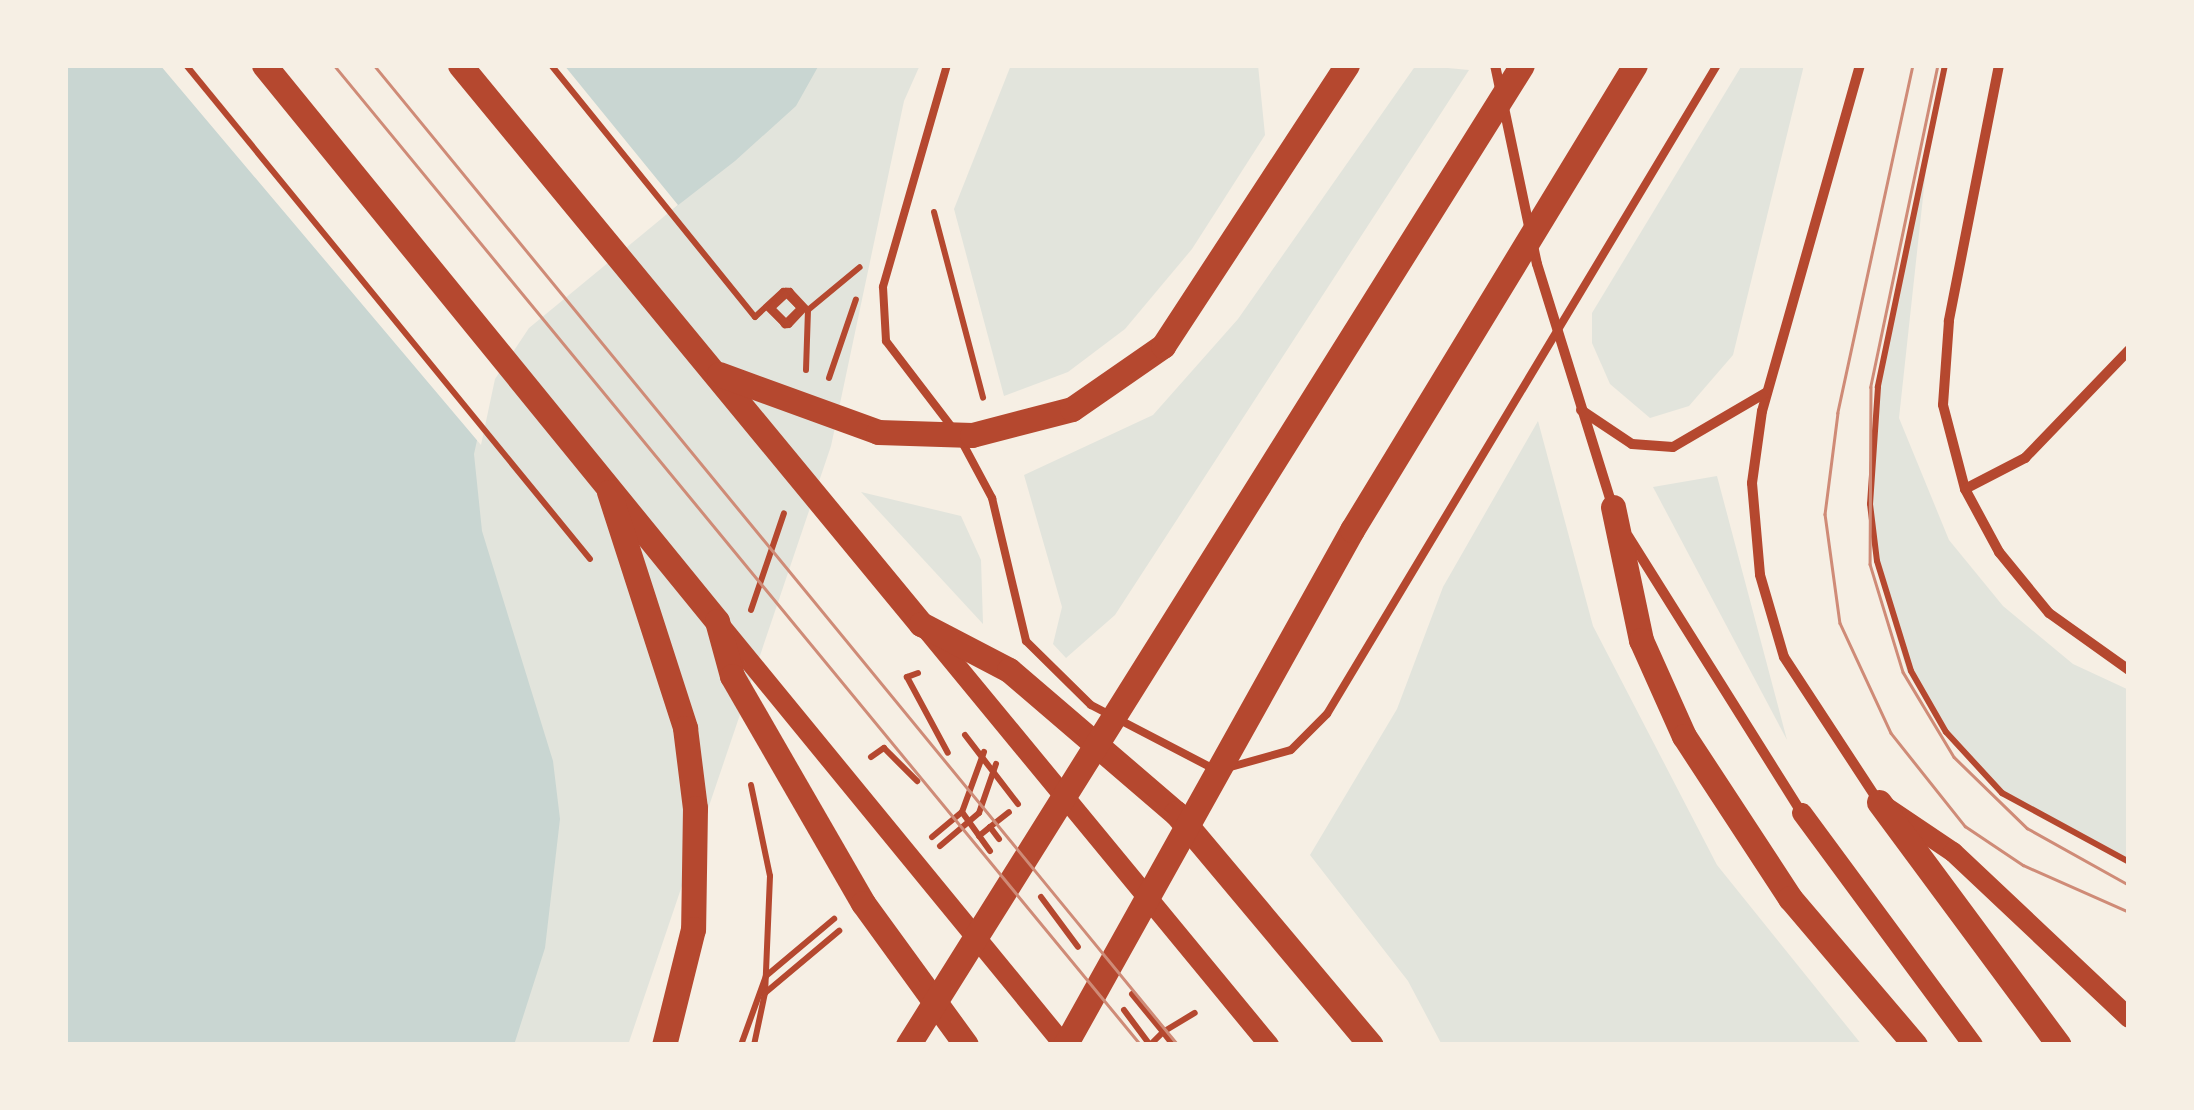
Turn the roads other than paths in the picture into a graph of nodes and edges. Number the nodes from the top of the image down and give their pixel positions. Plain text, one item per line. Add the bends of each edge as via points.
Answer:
1 (264, 65) edge
2 (460, 65) edge
3 (947, 65) edge
4 (1347, 65) edge
5 (1494, 65) edge
6 (1522, 65) edge
7 (1635, 65) edge
8 (1718, 65) edge
9 (1860, 65) edge
10 (1999, 65) edge
11 (1529, 257) junction
12 (2129, 350) edge
13 (711, 370) junction
14 (1768, 392) junction
15 (1580, 410) junction
16 (607, 483) junction
17 (1964, 489) junction
18 (1612, 507) junction
19 (716, 621) junction
20 (922, 624) junction
21 (2129, 670) edge
22 (1879, 802) junction
23 (1802, 812) joint
24 (2129, 1018) edge
25 (664, 1045) edge
26 (908, 1045) edge
27 (966, 1045) edge
28 (1064, 1045) edge
29 (1269, 1045) edge
30 (1372, 1045) edge
31 (1915, 1045) edge
32 (1973, 1045) edge
33 (2059, 1045) edge

1 - 16 main road
2 - 13 main road
3 - 8 lane via 891,244 886,340 992,498 1026,641 1092,705 1163,750 1217,770 1270,761 1327,714
4 - 13 main road via 1163,346 1072,409 972,434 878,432
5 - 11 street
6 - 26 main road
7 - 11 main road
9 - 14 street
10 - 17 street via 1944,360 1943,405
11 - 15 street
11 - 28 main road
12 - 17 street via 2046,440
13 - 20 main road
14 - 15 street via 1714,431 1673,447 1632,444
14 - 22 street via 1758,435 1754,530 1770,614 1805,698
15 - 18 street
16 - 19 main road
16 - 25 main road via 685,728 695,808 692,928
17 - 21 street via 1998,552 2049,614
18 - 23 street
18 - 31 main road via 1658,681 1760,856
19 - 27 main road via 732,676 862,903
19 - 28 main road
20 - 29 main road
20 - 30 main road via 1009,670 1176,813
22 - 24 main road via 1953,852
22 - 33 main road
23 - 32 main road

